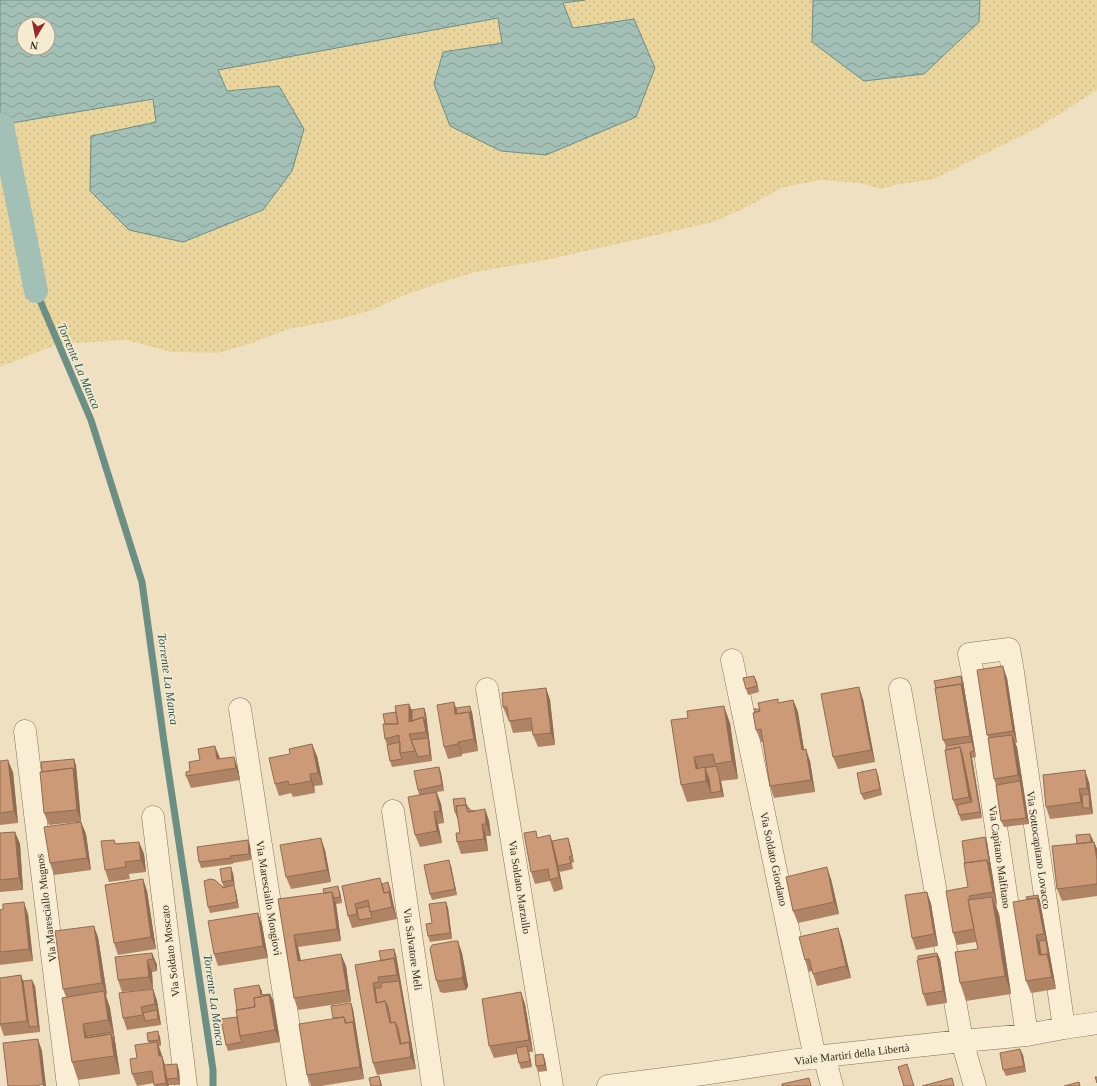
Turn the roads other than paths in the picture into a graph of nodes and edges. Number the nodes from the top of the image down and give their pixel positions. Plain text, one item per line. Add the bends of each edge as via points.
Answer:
1 (732, 660) dead end
2 (974, 679) joint
3 (487, 689) dead end
4 (900, 689) dead end
5 (240, 709) dead end
6 (25, 731) dead end
7 (393, 812) dead end
8 (153, 817) dead end
9 (1097, 1023) edge
10 (1064, 1028) junction
11 (1026, 1035) junction
12 (962, 1041) junction
13 (820, 1057) junction
14 (705, 1080) edge
15 (68, 1086) edge
16 (186, 1086) edge
17 (298, 1086) edge
18 (433, 1086) edge
19 (552, 1086) edge
20 (608, 1086) edge
21 (832, 1086) edge
22 (975, 1086) edge

1 - 13 street, Via Soldato Giordano
2 - 10 street, Via Sottocapitano Lovacco via 969,654 1009,649
2 - 11 street, Via Capitano Malfitano
3 - 19 street, Via Soldato Marzullo
4 - 12 street
5 - 17 street, Via Maresciallo Mongiovì
6 - 15 street, Via Maresciallo Mugnos
7 - 18 street, Via Salvatore Meli
8 - 16 street, Via Soldato Moscato
9 - 10 street, Viale Martiri della Libertà
10 - 11 street, Viale Martiri della Libertà
11 - 12 street, Viale Martiri della Libertà
12 - 13 street, Viale Martiri della Libertà
12 - 22 street
13 - 14 street, Viale Martiri della Libertà
13 - 21 street, Via Soldato Giordano
14 - 20 street, Viale Martiri della Libertà

